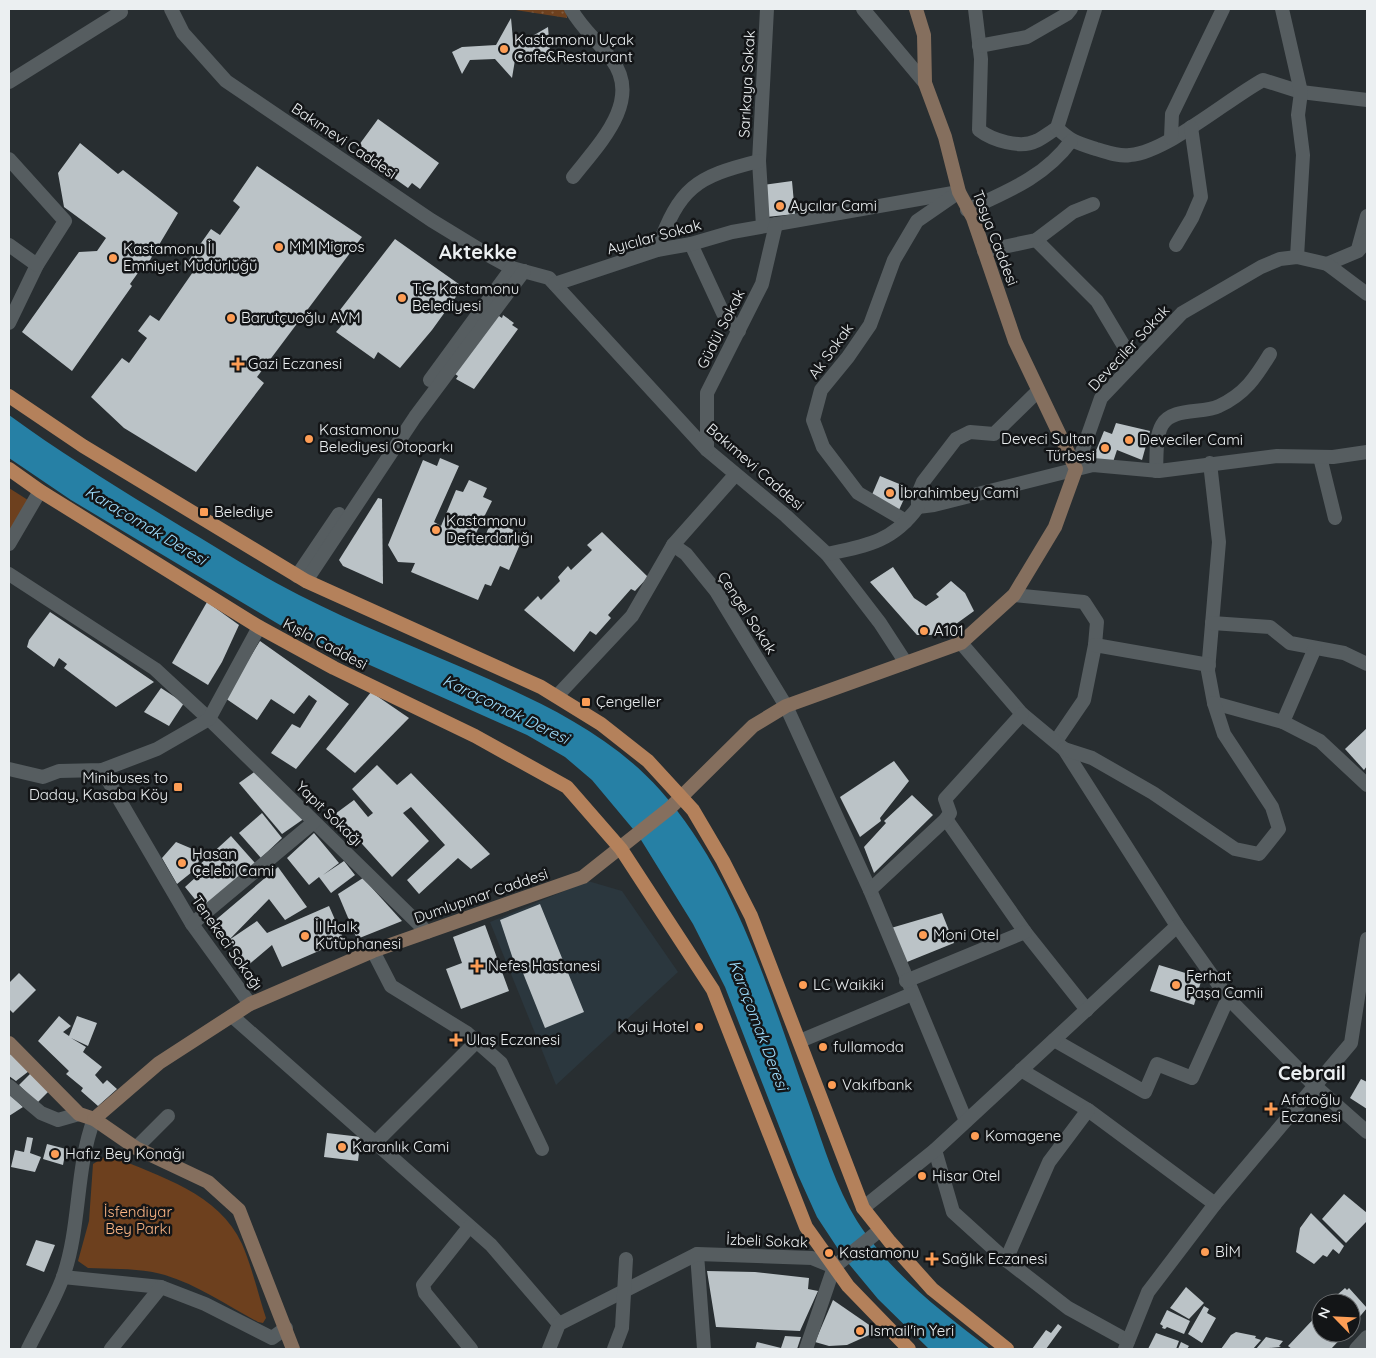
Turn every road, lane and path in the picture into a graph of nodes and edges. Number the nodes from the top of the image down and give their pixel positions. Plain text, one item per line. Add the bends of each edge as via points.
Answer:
1 (119, 9) edge
2 (171, 9) edge
3 (571, 9) edge
4 (767, 9) edge
5 (863, 9) edge
6 (916, 9) edge
7 (975, 9) edge
8 (1071, 9) edge
9 (1095, 9) edge
10 (1223, 9) edge
11 (1282, 9) edge
12 (979, 46) junction
13 (9, 82) edge
14 (925, 83) junction
15 (1301, 92) junction
16 (1367, 100) edge
17 (1190, 127) junction
18 (1057, 128) junction
19 (1171, 138) junction
20 (1071, 141) junction
21 (9, 159) edge
22 (759, 161) junction
23 (573, 176) dead end
24 (960, 192) junction
25 (1093, 204) dead end
26 (967, 210) junction
27 (1367, 216) edge
28 (770, 225) junction
29 (1036, 240) junction
30 (1367, 240) edge
31 (691, 244) junction
32 (9, 245) edge
33 (1176, 245) dead end
34 (657, 250) junction
35 (984, 251) junction
36 (1358, 251) junction
37 (1297, 257) junction
38 (1327, 264) junction
39 (37, 265) junction
40 (518, 269) junction
41 (555, 284) junction
42 (1367, 294) edge
43 (9, 323) edge
44 (739, 332) junction
45 (1270, 354) dead end
46 (1134, 363) junction
47 (1038, 391) junction
48 (9, 396) edge
49 (707, 450) junction
50 (1367, 452) edge
51 (1320, 457) junction
52 (1210, 463) junction
53 (9, 469) edge
54 (1076, 469) junction
55 (1156, 471) junction
56 (735, 474) junction
57 (40, 491) junction
58 (918, 507) junction
59 (1334, 518) dead end
60 (906, 521) junction
61 (9, 544) edge
62 (673, 546) junction
63 (827, 554) junction
64 (9, 574) edge
65 (302, 578) junction
66 (1014, 595) junction
67 (1212, 623) junction
68 (259, 628) junction
69 (961, 643) junction
70 (1095, 645) junction
71 (1316, 648) junction
72 (906, 663) junction
73 (1367, 664) edge
74 (1208, 665) junction
75 (557, 696) junction
76 (1214, 703) junction
77 (786, 706) junction
78 (1022, 714) junction
79 (210, 719) junction
80 (1283, 722) junction
81 (1060, 745) junction
82 (9, 769) edge
83 (102, 770) junction
84 (1367, 785) edge
85 (682, 796) junction
86 (946, 819) junction
87 (314, 822) junction
88 (622, 849) junction
89 (870, 890) junction
90 (192, 924) junction
91 (1177, 926) junction
92 (427, 932) junction
93 (1025, 932) junction
94 (1367, 939) edge
95 (373, 951) junction
96 (1364, 984) edge
97 (909, 988) junction
98 (1228, 998) junction
99 (250, 1004) junction
100 (1087, 1010) junction
101 (232, 1016) junction
102 (800, 1040) junction
103 (1054, 1040) junction
104 (476, 1041) junction
105 (9, 1043) edge
106 (1021, 1070) junction
107 (9, 1086) edge
108 (1315, 1086) junction
109 (1088, 1110) junction
110 (78, 1114) junction
111 (168, 1116) dead end
112 (94, 1120) junction
113 (966, 1121) junction
114 (1367, 1132) edge
115 (374, 1144) junction
116 (136, 1148) junction
117 (542, 1149) dead end
118 (935, 1150) junction
119 (1215, 1204) junction
120 (863, 1208) junction
121 (469, 1227) junction
122 (880, 1230) junction
123 (697, 1254) junction
124 (626, 1260) dead end
125 (1006, 1260) junction
126 (834, 1267) junction
127 (63, 1277) junction
128 (161, 1288) junction
129 (624, 1291) junction
130 (559, 1324) junction
131 (286, 1328) junction
132 (1367, 1337) edge
133 (1126, 1345) edge
134 (28, 1349) edge
135 (111, 1349) edge
136 (293, 1349) edge
137 (471, 1349) edge
138 (548, 1349) edge
139 (614, 1349) edge
140 (704, 1349) edge
141 (806, 1349) edge
142 (909, 1349) edge
143 (1008, 1349) edge
144 (1356, 1349) edge

1 - 13 street via 121,12
2 - 40 street, Bakımevi Caddesi via 183,33 226,81 431,220
3 - 23 street via 620,70 624,84 618,114
4 - 22 street, Sarıkaya Sokak
5 - 14 street
6 - 14 main road, Tosya Caddesi via 924,35
7 - 12 street
8 - 12 street via 1026,38
9 - 18 street
10 - 19 street via 1172,114
11 - 15 street
12 - 18 street via 979,130 985,135 1023,144 1035,142
14 - 24 main road, Tosya Caddesi via 945,137
15 - 16 street
15 - 17 street via 1263,80
15 - 37 street via 1298,115 1303,155
17 - 19 street
17 - 33 street via 1201,197
18 - 20 street
19 - 20 street via 1130,156
20 - 26 street via 1044,170 1015,188
21 - 39 street via 65,221
22 - 28 street
22 - 34 street via 719,171 694,184 670,217
24 - 26 main road, Tosya Caddesi
24 - 28 street, Ayıcılar Sokak
24 - 60 street, Ak Sokak via 917,221 894,260 870,324 821,390 813,420 824,447 858,493
25 - 29 street via 1072,212
26 - 35 main road, Tosya Caddesi
27 - 36 street
28 - 31 street, Ayıcılar Sokak
28 - 44 street, Güdül Sokak via 762,284
29 - 35 street
29 - 46 street via 1097,301
30 - 36 street
31 - 34 street, Ayıcılar Sokak
31 - 44 street via 723,314
32 - 39 street
34 - 41 street, Ayıcılar Sokak
35 - 47 main road, Tosya Caddesi via 1015,341
36 - 38 street
37 - 38 street, Deveciler Sokak
37 - 46 street, Deveciler Sokak via 1261,266 1182,313
38 - 42 street
39 - 43 street
40 - 41 street, Bakımevi Caddesi via 549,278
40 - 65 street via 453,348
41 - 49 street, Bakımevi Caddesi
44 - 49 street, Güdül Sokak via 707,393
45 - 55 street via 1251,384 1219,407 1167,418 1161,425 1158,438
46 - 54 street, Deveciler Sokak via 1101,398
47 - 54 main road, Tosya Caddesi
47 - 58 street via 994,434 970,432 956,439 923,482 918,494
48 - 65 main road via 83,446
49 - 56 street, Bakımevi Caddesi
50 - 51 street
51 - 52 street via 1277,456
51 - 59 street
52 - 55 street
52 - 67 street via 1219,542
53 - 57 main road, Kışla Caddesi
54 - 55 street via 1093,465
54 - 58 street
54 - 66 main road via 1055,526
56 - 62 street
56 - 63 street, Bakımevi Caddesi
57 - 61 street
57 - 68 main road, Kışla Caddesi
58 - 60 street
60 - 63 street via 877,542
62 - 75 street via 632,616
62 - 77 street, Çengel Sokak via 686,554 716,591
63 - 72 street, Bakımevi Caddesi
64 - 79 street, Yapıt Sokağı via 155,669
65 - 75 main road
66 - 69 main road
66 - 70 street via 1084,602 1097,622
67 - 71 street via 1270,627 1290,643
67 - 74 street
68 - 79 street
68 - 88 main road, Kışla Caddesi via 475,736 567,787
69 - 72 main road, Dumlupınar Caddesi
69 - 78 street
70 - 74 street
70 - 81 street via 1084,700
71 - 73 street via 1344,653
71 - 80 street
72 - 77 main road, Dumlupınar Caddesi
74 - 76 street
75 - 85 main road via 628,744
76 - 80 street
76 - 81 street via 1224,734 1272,807 1279,828 1259,854 1235,849 1153,793 1092,758
77 - 85 main road, Dumlupınar Caddesi via 753,726
77 - 89 street, Çengel Sokak
78 - 81 street
78 - 86 street via 945,799 950,812
79 - 83 street via 156,749
79 - 87 street, Yapıt Sokağı
80 - 84 street via 1320,741
81 - 91 street
82 - 83 street via 43,777 59,771
83 - 90 street, Tenekeci Sokağı
85 - 88 main road, Dumlupınar Caddesi
85 - 102 main road via 723,861 751,916
86 - 89 street
86 - 93 street
87 - 90 street
87 - 92 street, Yapıt Sokağı
88 - 92 main road, Dumlupınar Caddesi via 583,878
88 - 126 main road, Kışla Caddesi via 713,990 806,1227
89 - 97 street, Çengel Sokak
90 - 99 street, Tenekeci Sokağı
91 - 98 street
91 - 100 street
92 - 95 main road, Dumlupınar Caddesi
93 - 97 street
93 - 100 street
94 - 96 street
95 - 99 main road, Dumlupınar Caddesi
95 - 104 street via 391,986
96 - 108 street via 1350,1043
97 - 102 street
97 - 113 street, Çengel Sokak
98 - 103 street via 1192,1078 1157,1064 1145,1092
98 - 108 street
99 - 101 main road, Dumlupınar Caddesi
100 - 103 street
101 - 112 main road, Dumlupınar Caddesi via 160,1063
101 - 115 street
102 - 120 main road
103 - 106 street
104 - 115 street
104 - 117 street via 502,1063
105 - 110 main road
106 - 109 street
106 - 113 street
107 - 110 street via 41,1113 58,1120
108 - 114 street
108 - 119 street
109 - 119 street
109 - 125 street via 1049,1162
110 - 112 main road
111 - 116 street
112 - 116 main road
112 - 127 street via 87,1139 77,1212
113 - 118 street
115 - 121 street
116 - 131 main road via 208,1182 239,1210
118 - 120 street
118 - 125 street via 953,1212
119 - 133 street via 1148,1292
120 - 122 main road
121 - 130 street via 491,1245
121 - 137 street via 423,1286 425,1293
122 - 126 street
122 - 143 main road via 932,1289
123 - 126 street, İzbeli Sokak via 812,1258
123 - 129 street
123 - 140 street
124 - 129 street
125 - 133 street via 1068,1308
126 - 141 street
126 - 142 main road, Kışla Caddesi
127 - 128 street
127 - 134 street
128 - 131 street via 205,1304 272,1338
128 - 135 street
129 - 130 street
129 - 139 street via 622,1328
130 - 138 street
131 - 136 main road
132 - 144 street

